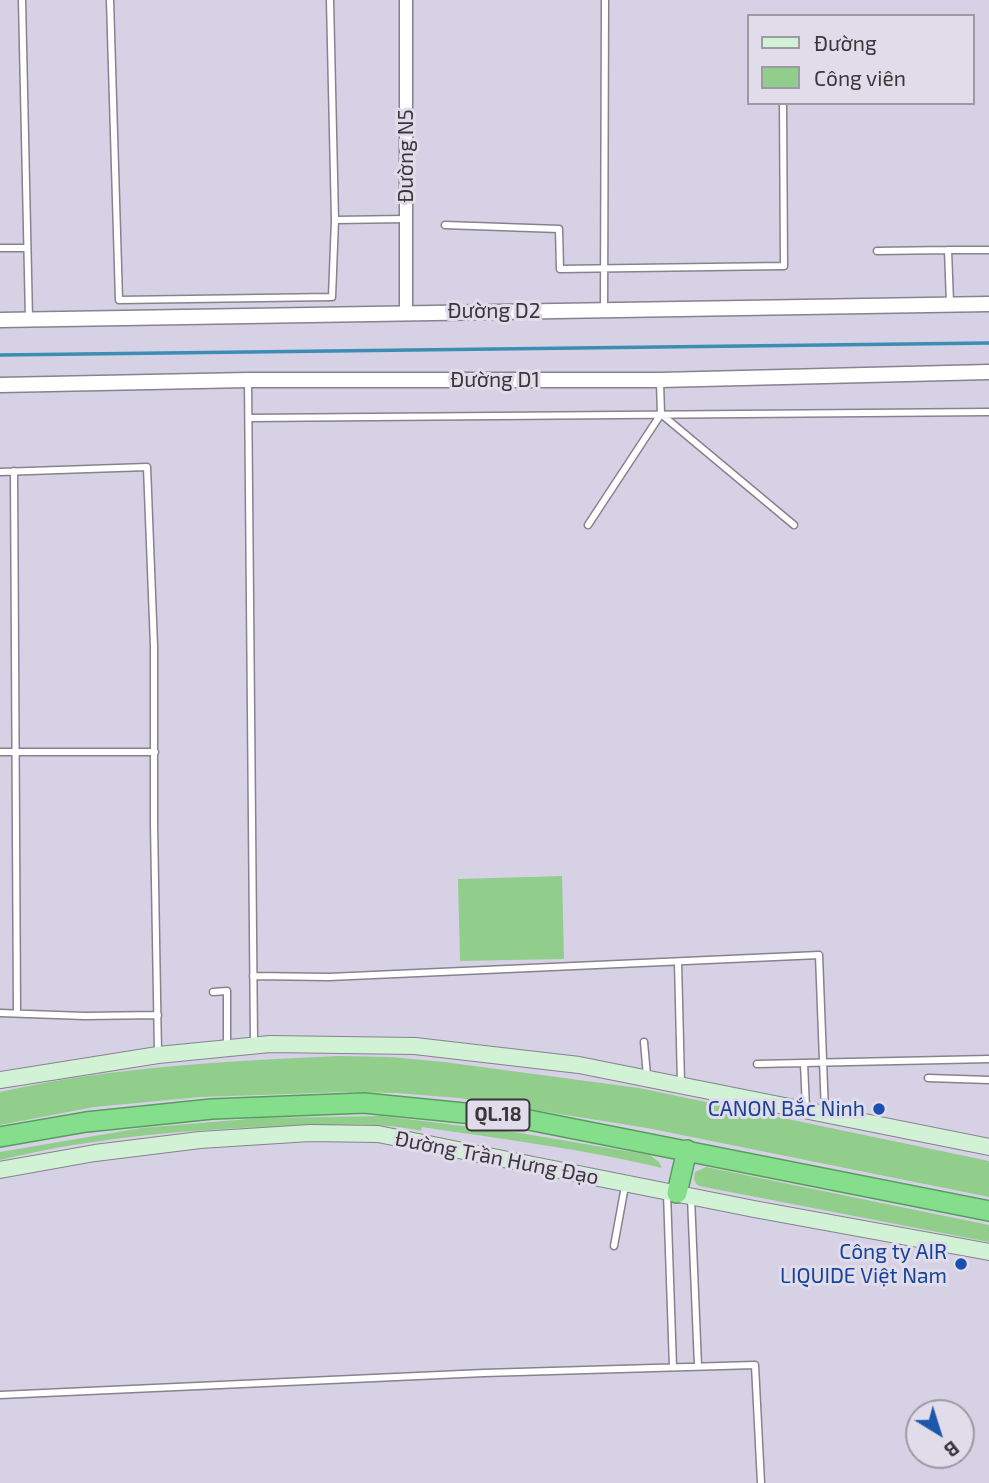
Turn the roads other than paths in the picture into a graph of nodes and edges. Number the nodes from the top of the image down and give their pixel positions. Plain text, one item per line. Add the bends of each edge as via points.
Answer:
1 (22, 0) edge
2 (110, 0) edge
3 (330, 0) edge
4 (406, 0) edge
5 (605, 0) edge
6 (783, 105) edge
7 (406, 219) junction
8 (335, 220) junction
9 (445, 225) dead end
10 (0, 248) edge
11 (27, 248) junction
12 (948, 250) junction
13 (989, 250) edge
14 (877, 251) dead end
15 (604, 269) junction
16 (989, 304) edge
17 (950, 305) junction
18 (604, 310) junction
19 (406, 312) junction
20 (29, 319) junction
21 (0, 320) edge
22 (989, 372) edge
23 (248, 380) junction
24 (660, 380) junction
25 (0, 385) edge
26 (989, 412) edge
27 (661, 414) junction
28 (249, 418) junction
29 (14, 471) junction
30 (0, 472) edge
31 (588, 525) dead end
32 (794, 525) dead end
33 (0, 752) edge
34 (17, 752) junction
35 (155, 752) junction
36 (677, 962) junction
37 (253, 976) junction
38 (213, 992) dead end
39 (0, 1013) edge
40 (17, 1013) junction
41 (158, 1015) junction
42 (644, 1042) dead end
43 (254, 1046) junction
44 (227, 1048) junction
45 (158, 1055) junction
46 (989, 1059) edge
47 (804, 1063) junction
48 (823, 1063) junction
49 (757, 1064) dead end
50 (647, 1078) junction
51 (928, 1078) dead end
52 (0, 1080) edge
53 (989, 1080) edge
54 (681, 1085) junction
55 (806, 1109) junction
56 (825, 1113) junction
57 (0, 1137) edge
58 (989, 1147) edge
59 (687, 1150) junction
60 (0, 1170) edge
61 (625, 1183) junction
62 (678, 1193) junction
63 (989, 1211) edge
64 (614, 1246) dead end
65 (989, 1252) edge
66 (698, 1366) junction
67 (673, 1367) junction
68 (0, 1395) edge
69 (761, 1483) edge

1 - 11 lane
2 - 8 lane via 119,300 332,297
3 - 8 lane
4 - 7 street, Đường N5
5 - 15 lane
6 - 15 lane via 784,266
7 - 8 lane
7 - 19 street, Đường N5
9 - 15 lane via 559,229 560,269
10 - 11 lane
11 - 20 lane
12 - 13 lane
12 - 14 lane
12 - 17 lane
15 - 18 lane
16 - 17 street, Đường D2
17 - 18 street, Đường D2
18 - 19 street, Đường D2
19 - 20 street, Đường D2
20 - 21 street, Đường D2
22 - 24 street, Đường D1
23 - 24 street, Đường D1
23 - 25 street, Đường D1
23 - 28 lane
24 - 27 lane
26 - 27 lane
27 - 28 lane
27 - 31 lane
27 - 32 lane
28 - 37 lane
29 - 30 lane
29 - 34 lane
29 - 35 lane via 147,467
33 - 34 lane
34 - 35 lane
34 - 40 lane
35 - 41 lane
36 - 37 lane via 329,977
36 - 48 lane via 819,955
36 - 54 lane
37 - 43 lane
38 - 44 lane via 227,991
39 - 40 lane
40 - 41 lane
41 - 45 lane
42 - 50 lane
43 - 44 main road
43 - 50 main road via 415,1046 579,1065
44 - 45 main road
45 - 52 main road
46 - 48 lane
47 - 48 lane
47 - 49 lane
47 - 55 lane
48 - 56 lane
50 - 54 main road
51 - 53 lane
54 - 55 main road
55 - 56 main road
56 - 58 main road
57 - 59 highway, Đường Trần Hưng Đạo / QL.18 via 86,1122 212,1109 364,1102 524,1119
59 - 62 highway
59 - 63 highway, Đường Trần Hưng Đạo / QL.18
60 - 61 main road, Đường Trần Hưng Đạo via 200,1140 354,1133
61 - 62 main road, Đường Trần Hưng Đạo
61 - 64 lane
62 - 65 main road, Đường Trần Hưng Đạo
62 - 66 lane via 691,1238
62 - 67 lane
66 - 67 lane
66 - 69 lane via 755,1365
67 - 68 lane

